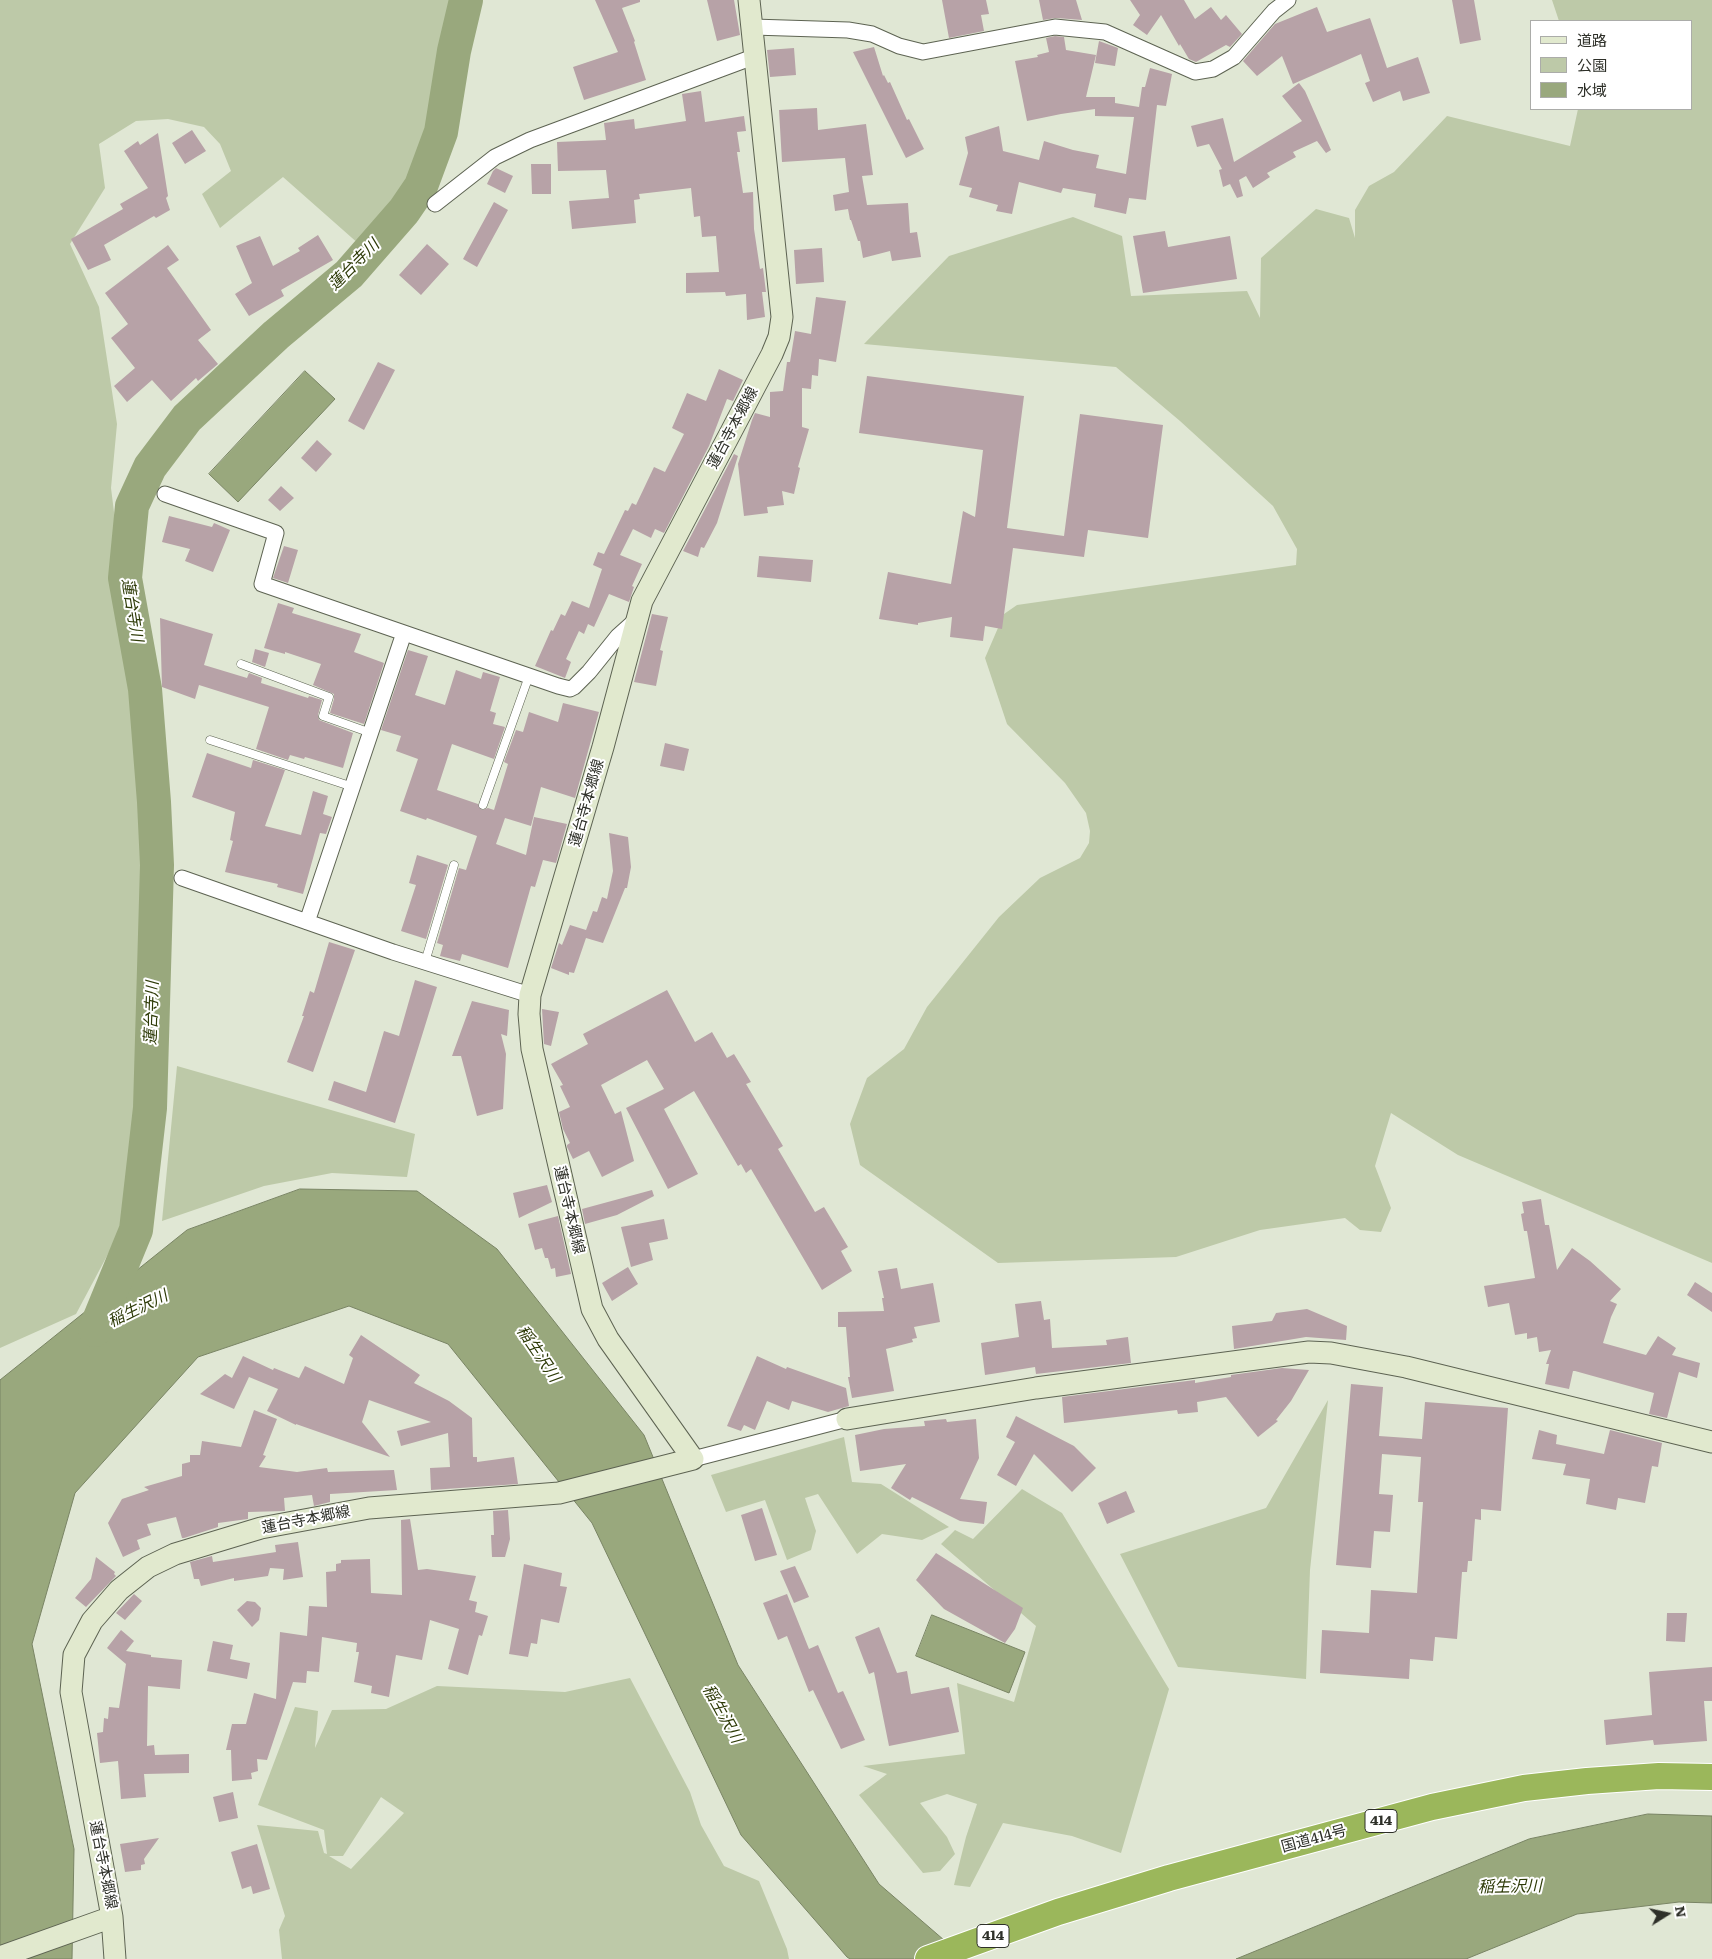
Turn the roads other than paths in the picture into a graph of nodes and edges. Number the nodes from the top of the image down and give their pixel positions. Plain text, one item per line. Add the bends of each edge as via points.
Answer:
1 (749, 0) edge
2 (1288, 0) edge
3 (753, 27) junction
4 (756, 56) junction
5 (435, 204) dead end
6 (165, 494) dead end
7 (637, 619) junction
8 (404, 633) junction
9 (241, 664) dead end
10 (529, 676) junction
11 (371, 733) junction
12 (210, 740) dead end
13 (353, 787) junction
14 (483, 804) dead end
15 (454, 865) dead end
16 (182, 878) dead end
17 (307, 922) junction
18 (425, 962) junction
19 (530, 995) junction
20 (847, 1419) joint
21 (1712, 1442) edge
22 (684, 1461) junction
23 (1712, 1777) edge
24 (112, 1917) junction
25 (0, 1957) edge
26 (115, 1959) edge
27 (928, 1959) edge

1 - 3 main road, 蓮台寺本郷線
2 - 3 street via 1274,11 1234,57 1212,69 1195,72 1105,32 1055,27 923,52 872,34 848,30
3 - 4 main road, 蓮台寺本郷線
4 - 5 street via 530,140 495,158
4 - 7 main road, 蓮台寺本郷線 via 782,317 779,337 642,601
6 - 8 street via 276,533 262,584
7 - 10 street via 574,687 570,689
7 - 19 main road, 蓮台寺本郷線 via 604,747
8 - 10 street
8 - 11 street
9 - 11 lane via 329,697 323,716
10 - 14 lane
11 - 13 street
12 - 13 lane
13 - 17 street
15 - 18 lane
16 - 17 street
17 - 18 street
18 - 19 street
19 - 22 main road, 蓮台寺本郷線 via 532,1049 592,1309
20 - 21 main road via 1036,1388 1309,1352 1406,1368
20 - 22 street
22 - 24 main road, 蓮台寺本郷線 via 559,1493 369,1508 261,1528 175,1554 148,1568 119,1590 92,1621 74,1655 71,1692
23 - 27 highway, 国道414号 / 414 via 1660,1776 1587,1781 1524,1788 1423,1809 1169,1878 1058,1912
24 - 25 main road
24 - 26 main road, 蓮台寺本郷線

